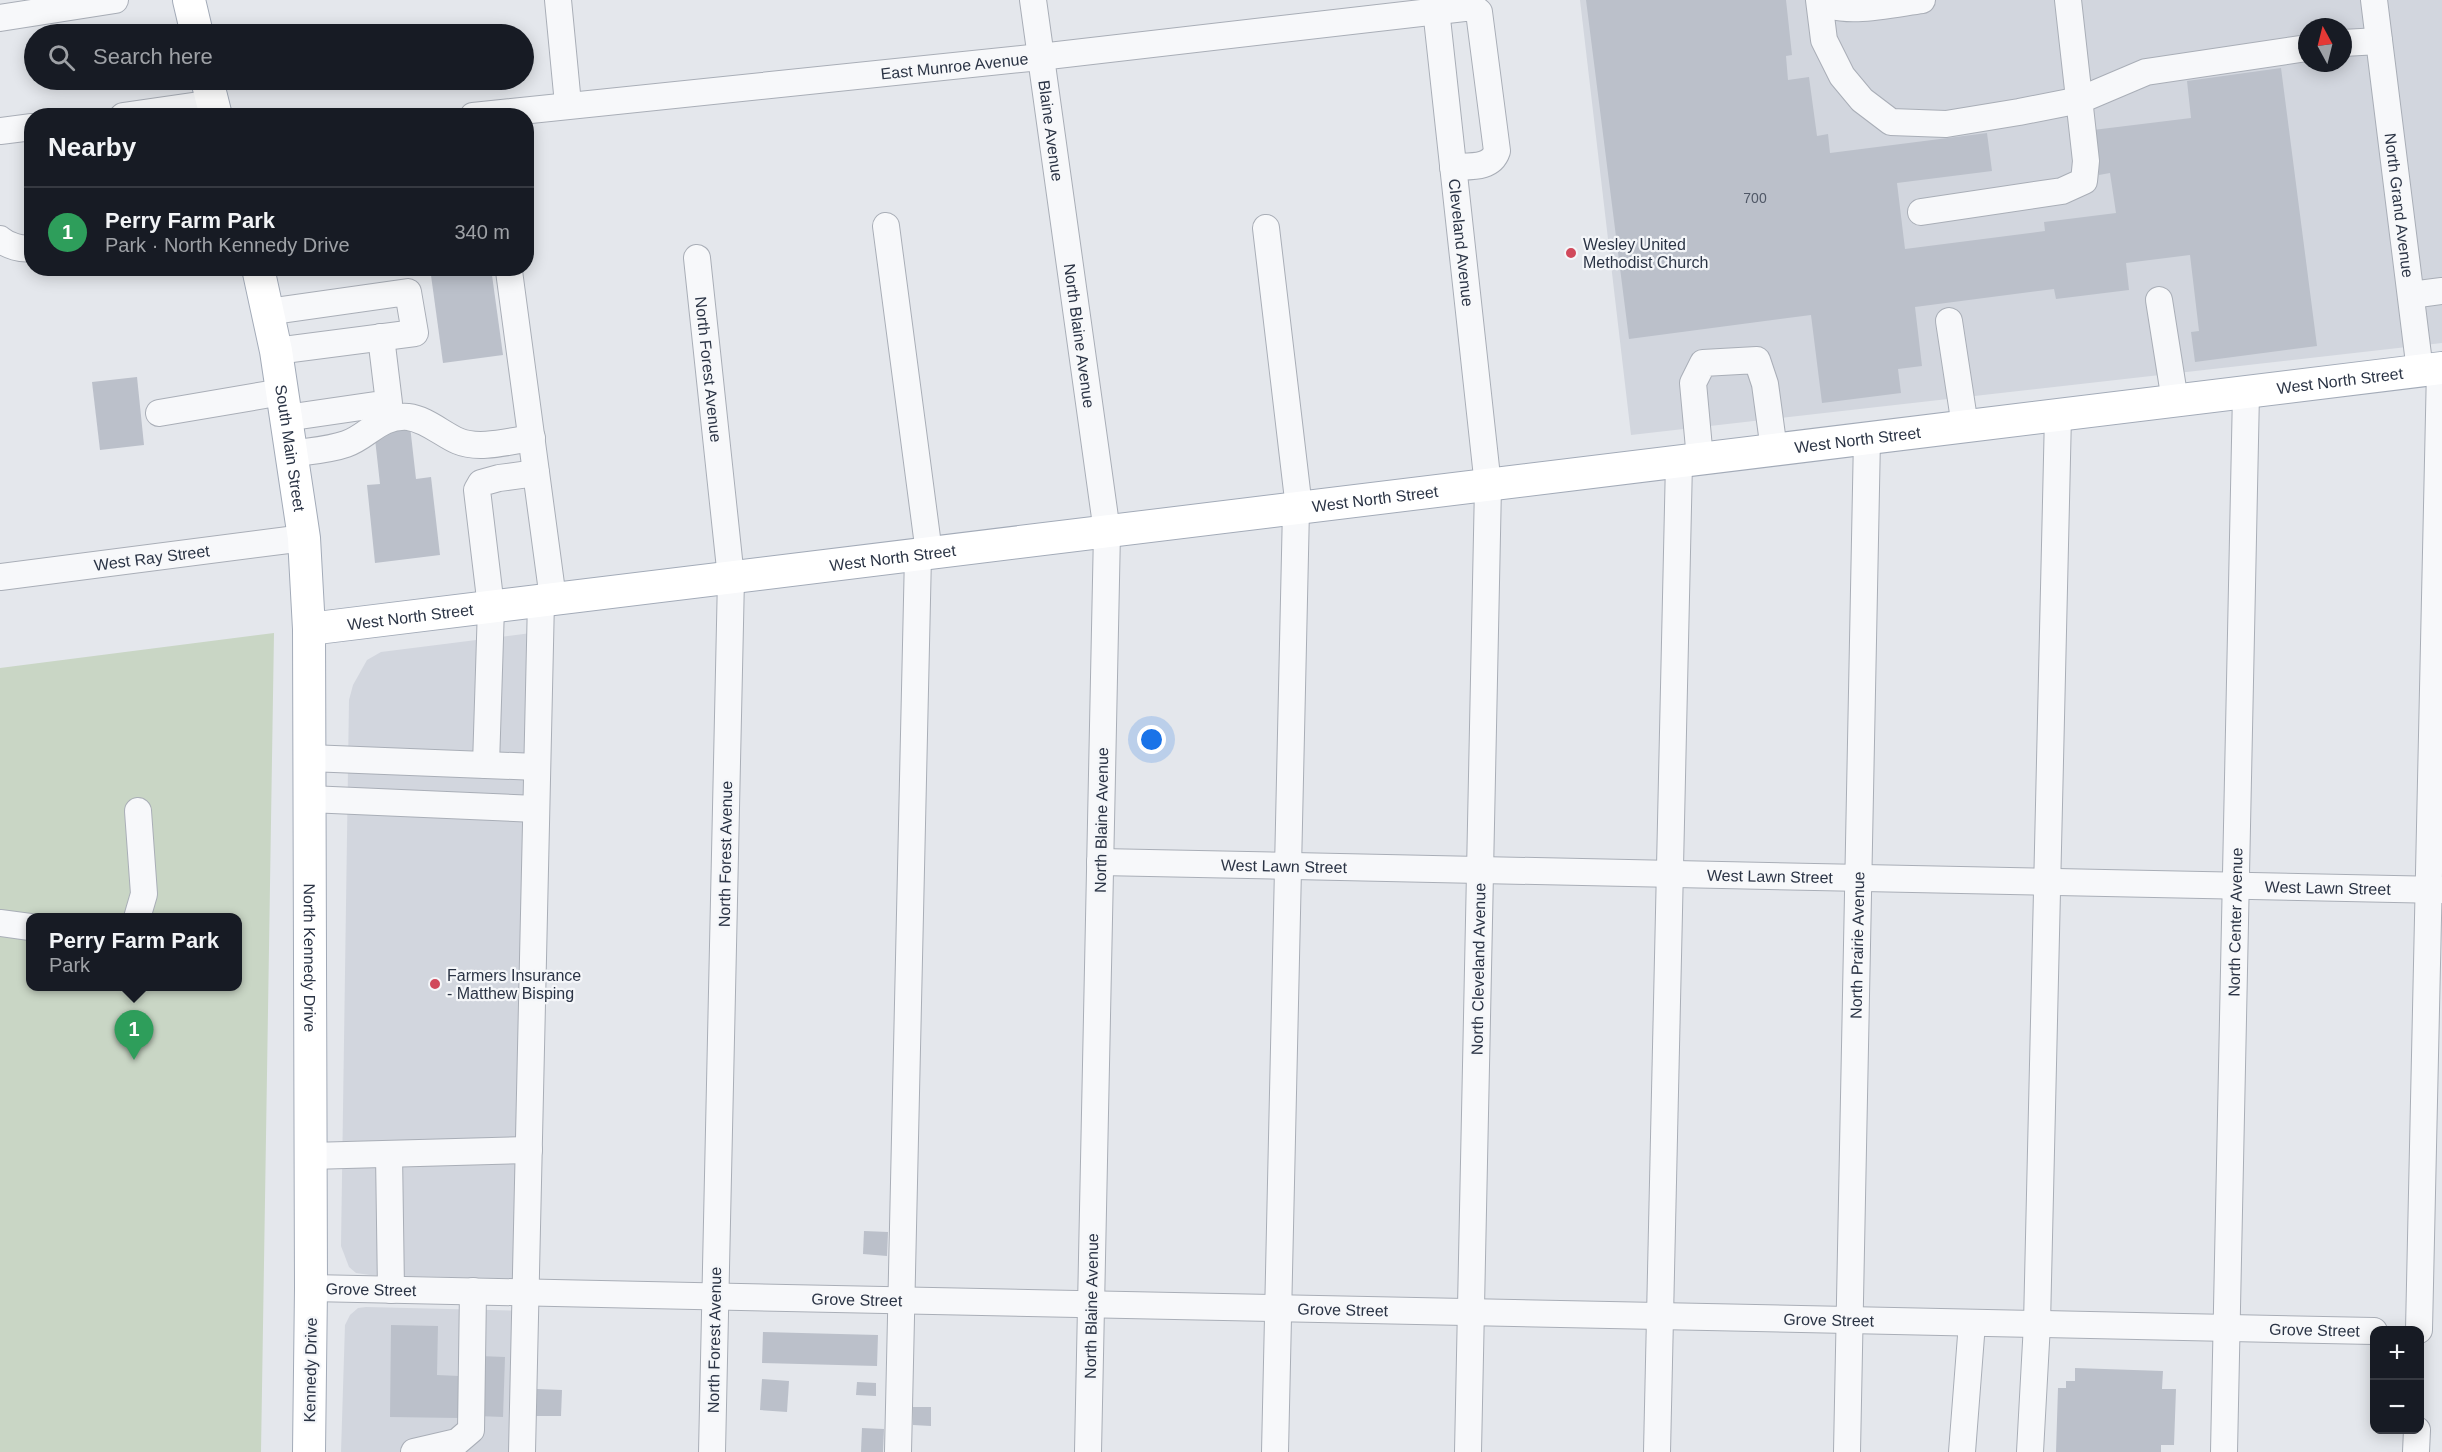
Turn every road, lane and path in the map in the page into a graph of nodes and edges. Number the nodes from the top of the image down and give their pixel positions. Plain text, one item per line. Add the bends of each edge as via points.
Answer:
1 (115, 0) edge
2 (189, 0) edge
3 (558, 0) edge
4 (1033, 0) edge
5 (1820, 0) edge
6 (1922, 0) edge
7 (2068, 0) edge
8 (2374, 0) edge
9 (1436, 6) edge
10 (0, 18) edge
11 (195, 24) edge
12 (2379, 41) junction
13 (2352, 42) edge
14 (2298, 49) edge
15 (1040, 57) junction
16 (212, 99) edge
17 (2080, 100) junction
18 (568, 104) junction
19 (165, 108) edge
20 (534, 108) edge
21 (24, 128) edge
22 (0, 131) edge
23 (1453, 167) junction
24 (1058, 192) joint
25 (1921, 212) dead end
26 (886, 226) dead end
27 (1266, 228) dead end
28 (0, 239) edge
29 (24, 249) edge
30 (697, 258) dead end
31 (260, 276) edge
32 (510, 276) edge
33 (2442, 291) edge
34 (2411, 295) junction
35 (2158, 300) dead end
36 (267, 312) junction
37 (1949, 321) dead end
38 (381, 337) junction
39 (276, 351) junction
40 (2434, 369) edge
41 (2246, 393) junction
42 (2175, 401) junction
43 (284, 405) junction
44 (159, 413) dead end
45 (2058, 415) junction
46 (1965, 426) junction
47 (532, 438) junction
48 (1868, 438) junction
49 (1774, 450) junction
50 (291, 454) junction
51 (1689, 460) junction
52 (536, 473) junction
53 (1488, 486) junction
54 (1298, 509) junction
55 (1107, 532) junction
56 (304, 538) junction
57 (924, 554) junction
58 (0, 577) edge
59 (731, 578) junction
60 (547, 600) junction
61 (491, 607) junction
62 (309, 629) junction
63 (309, 758) junction
64 (486, 765) junction
65 (537, 767) junction
66 (309, 799) junction
67 (536, 809) junction
68 (138, 811) dead end
69 (1100, 862) junction
70 (1288, 866) junction
71 (1480, 869) junction
72 (1670, 873) junction
73 (1858, 878) junction
74 (2048, 882) junction
75 (2236, 886) junction
76 (2435, 890) edge
77 (138, 913) edge
78 (0, 923) edge
79 (26, 926) edge
80 (529, 1150) junction
81 (389, 1154) junction
82 (310, 1156) junction
83 (311, 1288) junction
84 (391, 1290) junction
85 (473, 1291) junction
86 (526, 1292) junction
87 (715, 1296) junction
88 (901, 1300) junction
89 (1091, 1304) junction
90 (1278, 1308) junction
91 (1471, 1312) junction
92 (1660, 1316) junction
93 (1850, 1320) junction
94 (1972, 1323) junction
95 (2037, 1324) junction
96 (2419, 1326) edge
97 (2227, 1328) junction
98 (2370, 1331) edge
99 (2424, 1331) edge
100 (2442, 1333) edge
101 (2417, 1434) edge
102 (462, 1447) edge
103 (309, 1452) edge
104 (414, 1452) edge
105 (522, 1452) edge
106 (712, 1452) edge
107 (898, 1452) edge
108 (1088, 1452) edge
109 (1275, 1452) edge
110 (1468, 1452) edge
111 (1658, 1452) edge
112 (1847, 1452) edge
113 (1962, 1452) edge
114 (2030, 1452) edge
115 (2224, 1452) edge
116 (2416, 1452) edge

1 - 10 street
2 - 11 main road
3 - 18 street
4 - 15 street, Blaine Avenue
5 - 6 street via 1841,9
5 - 17 street via 1824,40 1842,76 1862,100 1891,122 1946,124
7 - 17 street
8 - 12 street, North Grand Avenue
9 - 15 street, East Munroe Avenue
9 - 23 street, Cleveland Avenue
9 - 23 street, East Munroe Avenue via 1473,7 1479,12 1497,150 1488,164
12 - 13 street
12 - 34 street, North Grand Avenue
14 - 17 street via 2146,72
15 - 18 street, East Munroe Avenue
15 - 24 street, Blaine Avenue
16 - 19 street
17 - 25 street via 2084,181 2062,191
18 - 20 street, East Munroe Avenue
21 - 22 street
23 - 53 street, Cleveland Avenue
24 - 55 street, North Blaine Avenue
26 - 57 street
27 - 54 street
28 - 29 street
30 - 59 street, North Forest Avenue
31 - 36 main road, South Main Street
32 - 47 street
33 - 34 street
34 - 40 street, North Grand Avenue
35 - 42 street
36 - 38 street via 408,292 415,333
36 - 39 main road, South Main Street
37 - 46 street
38 - 39 street
38 - 43 street via 389,403
39 - 43 main road, South Main Street
40 - 41 main road, West North Street
40 - 76 street, North Grand Avenue
41 - 42 main road, West North Street
41 - 75 street, North Center Avenue
42 - 45 main road, West North Street
43 - 44 street
43 - 50 main road, South Main Street
45 - 46 main road, West North Street
45 - 74 street
46 - 48 main road, West North Street
47 - 50 street via 486,444 461,442 409,417 370,428 359,439 343,446
47 - 52 street
48 - 49 main road, West North Street
48 - 73 street, North Prairie Avenue
49 - 51 main road, West North Street
49 - 51 street via 1765,384 1757,360 1703,363 1693,383
50 - 56 main road, South Main Street
51 - 53 main road, West North Street
51 - 72 street
52 - 60 street
52 - 61 street via 481,483 477,490
53 - 54 main road, West North Street
53 - 71 street, North Cleveland Avenue
54 - 55 main road, West North Street
54 - 70 street
55 - 57 main road, West North Street
55 - 69 street, North Blaine Avenue
56 - 58 street, West Ray Street
56 - 62 main road, South Main Street
57 - 59 main road, West North Street
57 - 88 street
59 - 60 main road, West North Street
59 - 87 street, North Forest Avenue
60 - 61 main road, West North Street
60 - 65 street
61 - 62 main road, West North Street
61 - 64 street
62 - 63 main road, North Kennedy Drive
63 - 64 street
63 - 66 main road, North Kennedy Drive
64 - 65 street
65 - 67 street
66 - 67 street
66 - 82 main road, North Kennedy Drive
67 - 80 street
68 - 77 street via 144,894
69 - 70 street, West Lawn Street
69 - 89 street, North Blaine Avenue
70 - 71 street, West Lawn Street
70 - 90 street
71 - 72 street, West Lawn Street
71 - 91 street, North Cleveland Avenue
72 - 73 street, West Lawn Street
72 - 92 street
73 - 74 street, West Lawn Street
73 - 93 street, North Prairie Avenue
74 - 75 street, West Lawn Street
74 - 95 street
75 - 76 street, West Lawn Street
75 - 97 street, North Center Avenue
76 - 96 street, North Grand Avenue
78 - 79 street
80 - 81 street
80 - 86 street
81 - 82 street
81 - 84 street
82 - 83 main road, North Kennedy Drive
83 - 84 street, Grove Street
83 - 103 main road, Kennedy Drive
84 - 85 street, Grove Street
85 - 86 street, Grove Street
85 - 102 street via 471,1430
86 - 87 street, Grove Street
86 - 105 street
87 - 88 street, Grove Street
87 - 106 street, North Forest Avenue
88 - 89 street, Grove Street
88 - 107 street
89 - 90 street, Grove Street
89 - 108 street, North Blaine Avenue
90 - 91 street, Grove Street
90 - 109 street
91 - 92 street, Grove Street
91 - 110 street, North Cleveland Avenue
92 - 93 street, Grove Street
92 - 111 street
93 - 94 street, Grove Street
93 - 112 street, North Prairie Avenue
94 - 95 street, Grove Street
94 - 113 street
95 - 97 street, Grove Street
95 - 114 street
97 - 98 street, Grove Street
97 - 115 street, North Center Avenue
99 - 100 street
101 - 116 street
102 - 104 street

